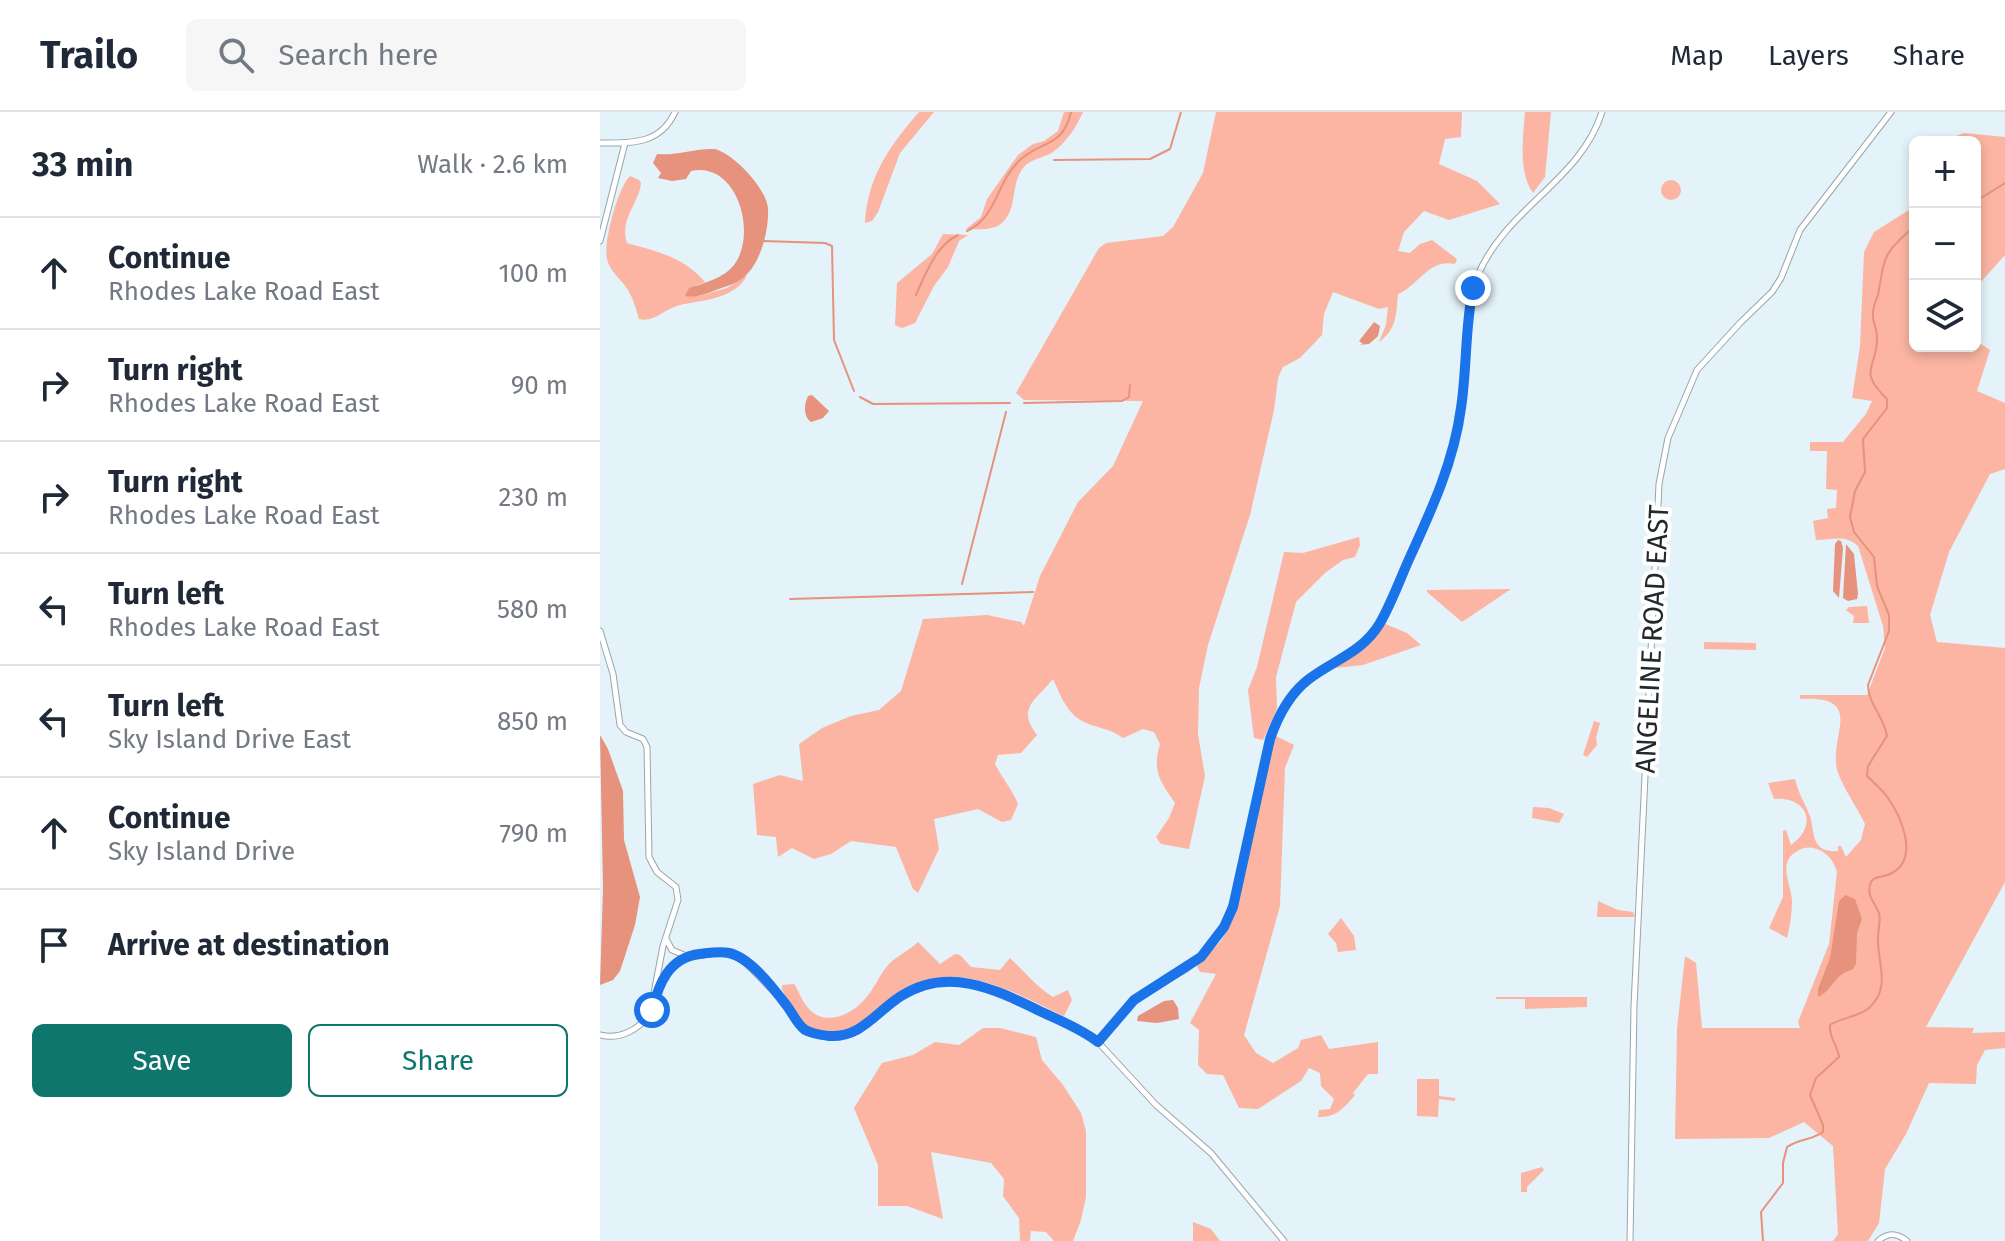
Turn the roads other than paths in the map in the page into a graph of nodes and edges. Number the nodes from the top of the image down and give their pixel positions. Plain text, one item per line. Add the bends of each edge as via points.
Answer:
1 (675, 112) edge
2 (1602, 112) edge
3 (1891, 112) edge
4 (600, 143) edge
5 (625, 143) junction
6 (600, 241) edge
7 (600, 631) edge
8 (666, 934) junction
9 (690, 955) junction
10 (655, 998) junction
11 (600, 1035) edge
12 (1098, 1042) junction
13 (1284, 1241) edge
14 (1630, 1241) edge
15 (1878, 1241) edge
16 (1907, 1241) edge

1 - 5 street via 651,138
2 - 12 street via 1590,140 1571,164 1508,225 1487,255 1473,288 1461,409 1436,499 1378,626 1352,654 1307,681 1274,728 1224,927 1201,957 1134,1000
3 - 14 street, ANGELINE ROAD EAST via 1800,230 1772,292 1697,370 1664,452 1634,1006
4 - 5 street
5 - 6 street
7 - 8 street via 620,725 647,747 649,857 678,893
8 - 9 street via 673,951
8 - 10 street
9 - 10 street via 670,968
9 - 12 street via 724,952 740,958 801,1026 820,1035 854,1032 904,994 958,981 1000,991
10 - 11 street via 638,1027 615,1037
12 - 13 street via 1147,1096 1211,1153
15 - 16 street via 1894,1234

